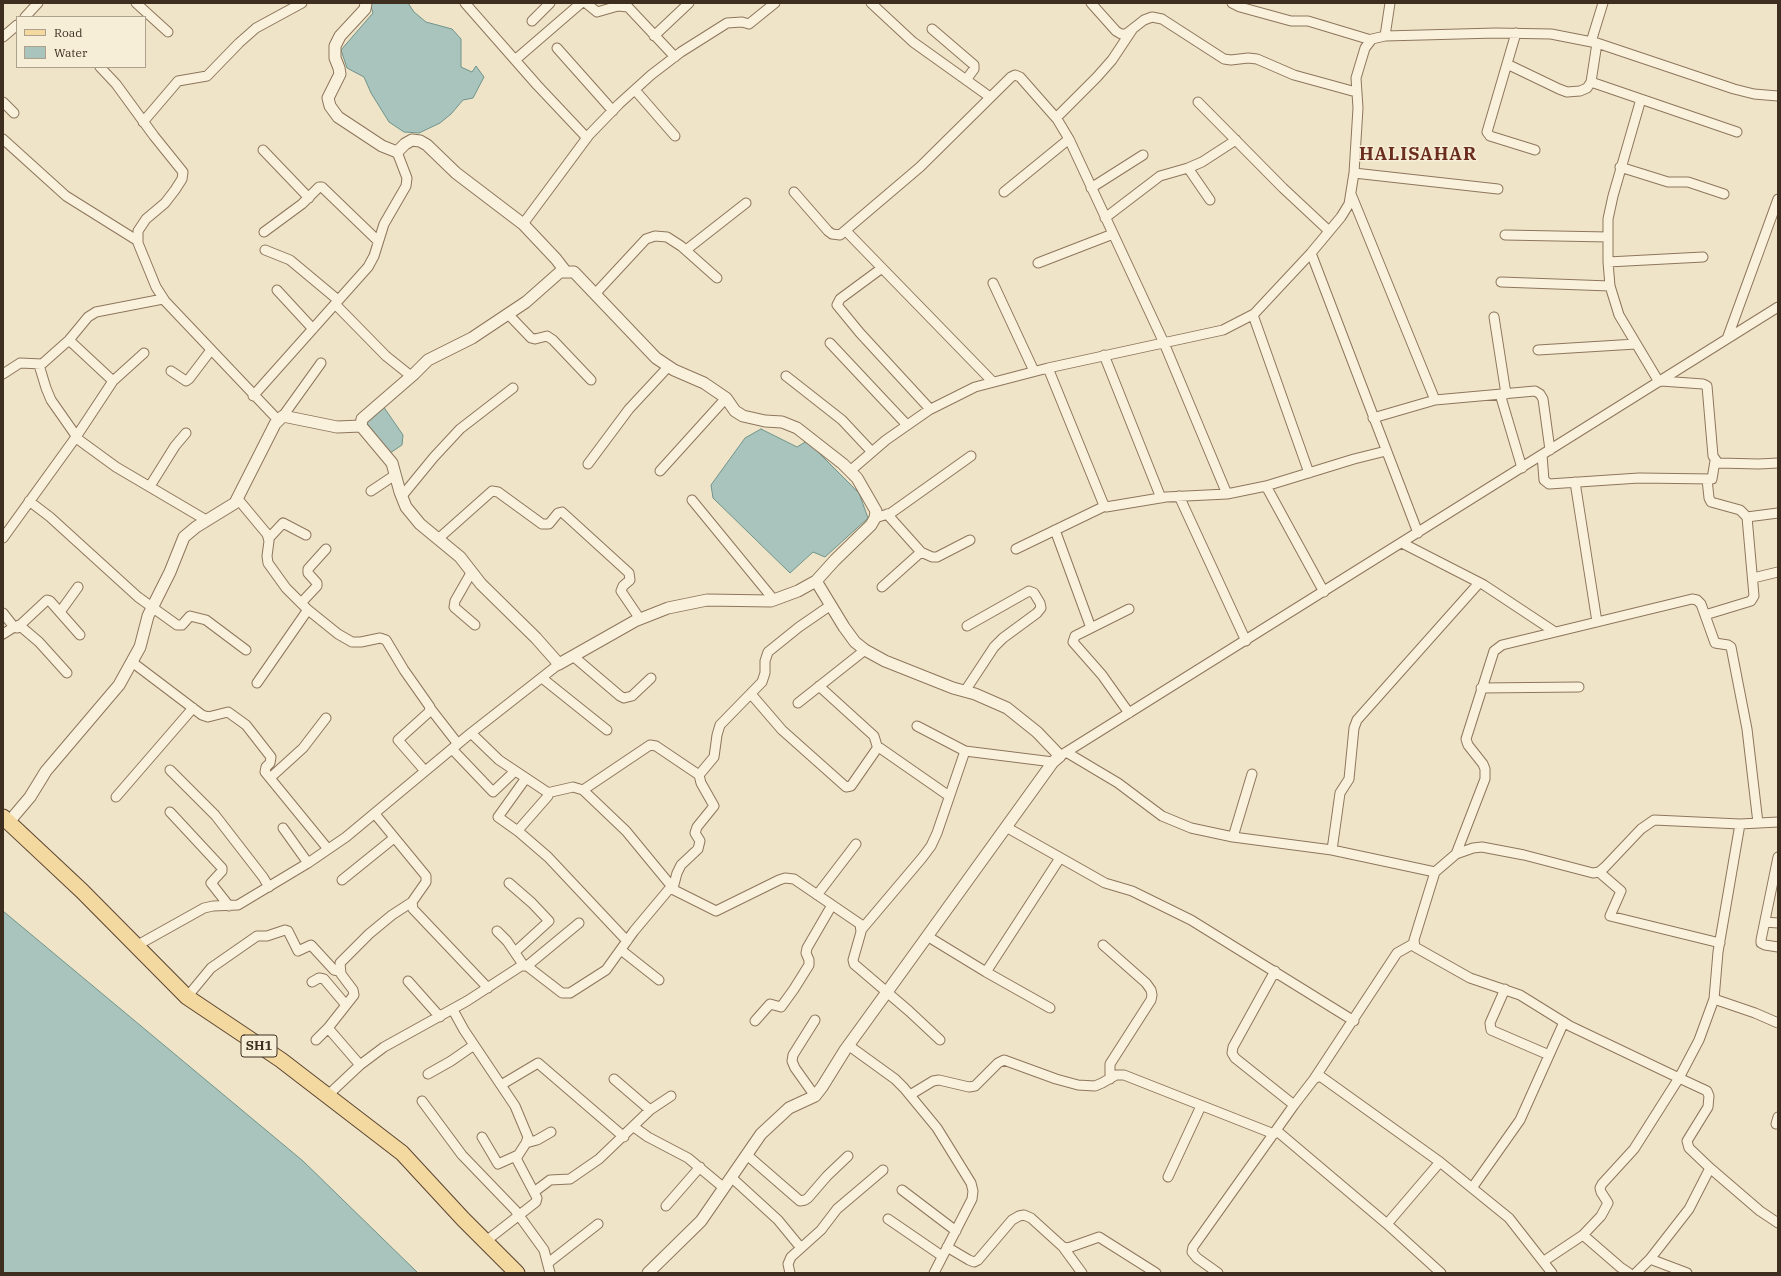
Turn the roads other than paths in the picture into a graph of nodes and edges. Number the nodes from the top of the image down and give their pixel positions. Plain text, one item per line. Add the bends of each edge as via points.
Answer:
1 (38, 3) edge
2 (136, 3) edge
3 (302, 3) edge
4 (366, 3) edge
5 (465, 3) edge
6 (550, 3) edge
7 (580, 3) edge
8 (586, 3) edge
9 (639, 3) edge
10 (689, 3) edge
11 (775, 3) edge
12 (871, 3) edge
13 (1091, 3) edge
14 (1232, 3) edge
15 (1390, 3) edge
16 (1603, 3) edge
17 (632, 10) junction
18 (31, 15) edge
19 (532, 21) dead end
20 (16, 26) edge
21 (1134, 28) junction
22 (932, 29) dead end
23 (168, 32) dead end
24 (1516, 33) junction
25 (654, 36) junction
26 (1385, 36) junction
27 (3, 37) edge
28 (1371, 40) junction
29 (1594, 42) junction
30 (557, 48) dead end
31 (675, 57) junction
32 (515, 60) junction
33 (1508, 64) junction
34 (101, 68) edge
35 (966, 80) junction
36 (1591, 82) junction
37 (635, 90) junction
38 (1356, 92) junction
39 (1778, 96) edge
40 (990, 97) junction
41 (1641, 99) junction
42 (3, 102) edge
43 (1198, 102) dead end
44 (613, 111) junction
45 (14, 113) dead end
46 (1056, 118) junction
47 (144, 122) junction
48 (1738, 132) dead end
49 (675, 136) dead end
50 (587, 138) junction
51 (3, 139) edge
52 (1069, 139) junction
53 (1236, 140) junction
54 (263, 150) dead end
55 (1535, 150) dead end
56 (397, 152) junction
57 (1142, 155) dead end
58 (1620, 167) junction
59 (1188, 168) junction
60 (1354, 173) junction
61 (1091, 188) junction
62 (1498, 189) dead end
63 (794, 192) dead end
64 (1004, 192) dead end
65 (1351, 194) junction
66 (1724, 194) dead end
67 (309, 198) junction
68 (1778, 199) edge
69 (1210, 200) dead end
70 (746, 203) dead end
71 (1105, 218) junction
72 (523, 224) junction
73 (1329, 231) junction
74 (264, 232) dead end
75 (846, 232) junction
76 (1113, 234) junction
77 (1505, 234) dead end
78 (1608, 237) junction
79 (138, 241) junction
80 (378, 241) junction
81 (265, 250) dead end
82 (686, 250) junction
83 (1311, 253) junction
84 (1703, 257) dead end
85 (1608, 262) junction
86 (1038, 264) dead end
87 (882, 268) junction
88 (566, 272) junction
89 (717, 278) dead end
90 (1501, 282) dead end
91 (993, 283) dead end
92 (1610, 286) junction
93 (277, 290) dead end
94 (595, 294) junction
95 (163, 299) junction
96 (337, 302) junction
97 (1778, 308) edge
98 (508, 314) junction
99 (1253, 315) junction
100 (1494, 317) dead end
101 (313, 329) junction
102 (1727, 339) junction
103 (69, 340) junction
104 (830, 343) dead end
105 (1164, 343) junction
106 (1636, 344) junction
107 (211, 350) junction
108 (1538, 350) dead end
109 (144, 353) dead end
110 (1104, 355) junction
111 (321, 363) dead end
112 (39, 365) junction
113 (669, 366) junction
114 (1048, 368) junction
115 (171, 371) dead end
116 (1034, 371) junction
117 (3, 374) edge
118 (411, 376) junction
119 (786, 376) dead end
120 (591, 380) dead end
121 (113, 381) junction
122 (992, 381) junction
123 (1660, 381) junction
124 (513, 388) dead end
125 (1503, 394) junction
126 (253, 396) junction
127 (726, 398) junction
128 (1435, 400) junction
129 (930, 409) junction
130 (281, 418) junction
131 (1373, 418) junction
132 (907, 425) junction
133 (361, 426) junction
134 (186, 433) dead end
135 (76, 437) junction
136 (1550, 450) junction
137 (1386, 451) junction
138 (872, 452) junction
139 (1542, 455) junction
140 (971, 456) dead end
141 (1715, 461) junction
142 (1778, 462) edge
143 (588, 464) dead end
144 (1522, 468) junction
145 (660, 471) dead end
146 (850, 471) junction
147 (1309, 473) junction
148 (395, 474) junction
149 (1707, 479) junction
150 (1574, 482) junction
151 (150, 486) junction
152 (1266, 486) junction
153 (371, 491) dead end
154 (1227, 494) junction
155 (402, 496) junction
156 (1179, 496) junction
157 (237, 498) junction
158 (1161, 498) junction
159 (692, 500) dead end
160 (29, 501) junction
161 (1105, 506) junction
162 (1778, 513) edge
163 (887, 514) junction
164 (1747, 517) junction
165 (875, 518) junction
166 (206, 520) junction
167 (1055, 530) junction
168 (1418, 533) junction
169 (306, 535) dead end
170 (3, 538) edge
171 (269, 538) junction
172 (438, 539) junction
173 (970, 540) dead end
174 (1402, 543) junction
175 (326, 549) dead end
176 (1016, 549) dead end
177 (921, 552) junction
178 (1778, 572) edge
179 (471, 573) junction
180 (1753, 578) junction
181 (816, 581) junction
182 (1479, 583) junction
183 (78, 587) dead end
184 (882, 587) dead end
185 (1324, 592) junction
186 (774, 600) junction
187 (831, 605) junction
188 (304, 606) junction
189 (152, 607) junction
190 (1128, 609) dead end
191 (60, 612) junction
192 (3, 613) edge
193 (1705, 615) junction
194 (640, 619) junction
195 (1597, 622) junction
196 (17, 626) junction
197 (475, 626) dead end
198 (967, 626) dead end
199 (1091, 628) junction
200 (1556, 632) junction
201 (3, 634) edge
202 (80, 635) dead end
203 (1246, 641) junction
204 (246, 650) dead end
205 (865, 650) junction
206 (573, 656) junction
207 (132, 662) junction
208 (559, 664) junction
209 (67, 673) dead end
210 (542, 678) junction
211 (651, 678) dead end
212 (257, 683) dead end
213 (819, 686) junction
214 (1579, 686) dead end
215 (1481, 688) junction
216 (965, 691) junction
217 (751, 694) junction
218 (798, 703) dead end
219 (193, 708) junction
220 (430, 708) junction
221 (1129, 713) junction
222 (326, 718) dead end
223 (917, 726) dead end
224 (607, 730) dead end
225 (471, 733) junction
226 (455, 746) junction
227 (878, 749) junction
228 (965, 751) junction
229 (1060, 757) junction
230 (170, 770) dead end
231 (425, 771) junction
232 (515, 771) junction
233 (1252, 774) dead end
234 (699, 775) junction
235 (270, 778) junction
236 (526, 778) junction
237 (582, 790) junction
238 (547, 792) junction
239 (949, 796) junction
240 (116, 797) dead end
241 (170, 812) dead end
242 (374, 814) junction
243 (6, 820) edge
244 (1778, 822) edge
245 (1758, 823) junction
246 (1740, 824) junction
247 (1006, 827) junction
248 (283, 828) dead end
249 (519, 832) junction
250 (1233, 837) junction
251 (394, 838) junction
252 (856, 844) dead end
253 (328, 850) junction
254 (1332, 850) junction
255 (1456, 854) junction
256 (1778, 857) edge
257 (1060, 858) junction
258 (308, 863) junction
259 (1435, 872) junction
260 (1599, 872) junction
261 (342, 880) dead end
262 (509, 883) dead end
263 (269, 887) junction
264 (673, 888) junction
265 (817, 895) junction
266 (412, 902) junction
267 (832, 905) junction
268 (229, 906) junction
269 (1765, 922) junction
270 (579, 923) dead end
271 (1778, 923) edge
272 (862, 929) junction
273 (497, 931) dead end
274 (927, 936) junction
275 (627, 941) junction
276 (1720, 943) junction
277 (1413, 944) junction
278 (1103, 945) dead end
279 (136, 946) junction
280 (1778, 947) edge
281 (621, 950) junction
282 (515, 952) junction
283 (526, 966) junction
284 (339, 971) junction
285 (1275, 971) junction
286 (986, 972) junction
287 (659, 980) dead end
288 (408, 981) dead end
289 (312, 982) dead end
290 (488, 988) junction
291 (1505, 989) junction
292 (887, 992) junction
293 (187, 997) junction
294 (1714, 999) junction
295 (346, 1005) junction
296 (1050, 1008) dead end
297 (453, 1010) junction
298 (440, 1017) junction
299 (815, 1020) dead end
300 (755, 1021) dead end
301 (1354, 1021) junction
302 (1564, 1022) junction
303 (1778, 1023) edge
304 (328, 1028) junction
305 (316, 1040) dead end
306 (940, 1040) dead end
307 (474, 1045) junction
308 (848, 1045) junction
309 (1549, 1055) junction
310 (360, 1065) junction
311 (428, 1074) dead end
312 (1679, 1078) junction
313 (614, 1079) dead end
314 (1110, 1079) junction
315 (1314, 1079) junction
316 (501, 1085) junction
317 (910, 1095) junction
318 (327, 1096) junction
319 (671, 1096) dead end
320 (814, 1096) junction
321 (422, 1101) dead end
322 (1201, 1106) junction
323 (1294, 1106) junction
324 (650, 1110) junction
325 (634, 1127) junction
326 (551, 1132) dead end
327 (1275, 1132) junction
328 (482, 1137) dead end
329 (624, 1137) junction
330 (526, 1143) junction
331 (747, 1154) junction
332 (518, 1155) junction
333 (848, 1156) dead end
334 (1440, 1162) junction
335 (700, 1167) junction
336 (1710, 1168) junction
337 (883, 1170) dead end
338 (731, 1177) junction
339 (1168, 1177) dead end
340 (724, 1188) junction
341 (1472, 1188) junction
342 (902, 1190) dead end
343 (534, 1192) junction
344 (666, 1206) dead end
345 (518, 1216) junction
346 (888, 1219) dead end
347 (1778, 1223) edge
348 (598, 1224) dead end
349 (1387, 1224) junction
350 (956, 1231) junction
351 (1583, 1235) junction
352 (486, 1241) junction
353 (947, 1247) junction
354 (1063, 1247) junction
355 (801, 1248) junction
356 (942, 1256) junction
357 (1650, 1258) junction
358 (1544, 1261) junction
359 (548, 1263) junction
360 (517, 1273) edge
361 (550, 1273) edge
362 (648, 1273) edge
363 (790, 1273) edge
364 (934, 1273) edge
365 (1082, 1273) edge
366 (1156, 1273) edge
367 (1218, 1273) edge
368 (1441, 1273) edge
369 (1552, 1273) edge
370 (1628, 1273) edge
371 (1636, 1273) edge
372 (1687, 1273) edge

1 - 18 street
2 - 23 street
3 - 47 street via 256,28 207,76 178,81
4 - 56 street via 365,9 340,36 335,46 335,58 340,74 328,98 338,117 382,146
5 - 32 street
6 - 19 street
7 - 32 street
8 - 17 street via 596,12 618,6
9 - 17 street
10 - 25 street
11 - 31 street via 749,24 727,23
12 - 35 street via 913,42
13 - 21 street via 1116,32 1126,34
14 - 28 street via 1291,21 1308,21
15 - 26 street
16 - 29 street
17 - 25 street
20 - 27 street
21 - 38 street via 1152,17 1162,19 1224,59 1257,59 1294,75
21 - 46 street via 1102,71
22 - 35 street via 974,65
24 - 26 street
24 - 29 street via 1551,34
24 - 33 street
25 - 31 street
26 - 28 street
28 - 38 street via 1365,48 1356,78
29 - 36 street
29 - 39 street via 1734,89
30 - 44 street
31 - 37 street
32 - 50 street
33 - 36 street via 1567,92 1580,91
33 - 55 street via 1487,132 1490,136
34 - 47 street
35 - 40 street
36 - 41 street
37 - 44 street
37 - 49 street
38 - 60 street via 1358,108
40 - 46 street via 1011,77 1017,75
40 - 75 street via 920,167
41 - 48 street
41 - 58 street
42 - 45 street
43 - 53 street
44 - 50 street
46 - 52 street
47 - 79 street via 184,174 170,196 142,225
50 - 72 street
51 - 79 street via 66,196
52 - 61 street
52 - 64 street
53 - 59 street
53 - 73 street
54 - 67 street
56 - 72 street via 412,140 427,145 456,172
56 - 80 street via 407,178 406,186 384,224
57 - 61 street
58 - 66 street via 1668,182 1688,182
58 - 78 street via 1610,211
59 - 69 street
59 - 71 street via 1162,175
60 - 62 street
60 - 65 street
61 - 71 street
63 - 75 street via 832,234 840,235
65 - 73 street via 1345,210
65 - 128 street
67 - 74 street
67 - 80 street via 322,187
68 - 102 street
70 - 82 street
71 - 76 street
72 - 88 street
73 - 83 street
75 - 87 street
76 - 86 street
76 - 105 street
77 - 78 street
78 - 85 street
79 - 95 street
80 - 96 street via 368,267
81 - 96 street via 290,260
82 - 89 street
82 - 94 street via 661,235 646,239
83 - 99 street
83 - 131 street
84 - 85 street
85 - 92 street
87 - 122 street
87 - 129 street via 840,299 837,305
88 - 94 street via 574,272
88 - 98 street via 560,272
90 - 92 street
91 - 116 street
92 - 106 street via 1619,315
93 - 101 street
94 - 113 street via 656,358
95 - 103 street via 96,312 84,321
95 - 107 street
96 - 101 street
96 - 118 street via 386,356
97 - 102 street
98 - 118 street via 472,338 428,360
98 - 120 street via 531,338 548,336
99 - 105 street via 1223,330
99 - 147 street
100 - 125 street
101 - 126 street
102 - 123 street
103 - 112 street
103 - 121 street
104 - 132 street
105 - 110 street
105 - 154 street
106 - 108 street
106 - 123 street
107 - 115 street via 186,381
107 - 126 street
109 - 121 street
110 - 114 street
110 - 158 street
111 - 130 street
112 - 117 street via 20,363
112 - 135 street via 51,400
113 - 127 street via 704,383
113 - 143 street via 630,409
114 - 116 street
114 - 161 street
116 - 122 street
118 - 133 street via 362,419
119 - 138 street via 842,420
121 - 135 street
122 - 129 street
123 - 136 street
123 - 141 street via 1707,386
124 - 155 street via 460,429
125 - 128 street
125 - 136 street via 1535,391 1540,394 1543,399
125 - 144 street
126 - 130 street
127 - 145 street
127 - 146 street via 735,411 743,416 782,422 797,428
128 - 131 street
129 - 132 street
130 - 133 street via 337,427
130 - 157 street
131 - 137 street
132 - 138 street
133 - 148 street via 392,463
134 - 151 street
135 - 151 street
135 - 160 street
136 - 139 street
137 - 147 street
137 - 168 street
138 - 146 street
139 - 144 street
139 - 150 street via 1545,482
140 - 163 street
141 - 142 street via 1720,464
141 - 149 street via 1713,478
144 - 168 street
146 - 165 street via 857,478 876,511
147 - 152 street
148 - 153 street
148 - 155 street
149 - 150 street via 1639,478
149 - 164 street via 1711,502 1740,510
150 - 195 street
151 - 166 street
152 - 154 street
152 - 185 street
154 - 156 street
155 - 172 street via 406,507 420,524
156 - 158 street
156 - 203 street
157 - 166 street via 235,503
157 - 171 street
158 - 161 street via 1109,508
159 - 186 street
160 - 170 street
160 - 189 street
161 - 167 street
162 - 164 street
163 - 165 street
163 - 177 street
164 - 180 street
165 - 181 street
166 - 189 street via 184,537
167 - 176 street
167 - 199 street
168 - 174 street
169 - 171 street via 284,523
171 - 188 street via 268,563 286,588
172 - 179 street via 460,557
172 - 194 street via 492,491 498,492 542,524 549,524 562,512 630,573 630,580 621,591
173 - 177 street via 937,557 927,556
174 - 182 street
174 - 185 street
175 - 188 street via 308,569 317,586
177 - 184 street
178 - 180 street
179 - 197 street via 454,606
179 - 208 street
180 - 193 street via 1752,600
181 - 186 street
181 - 187 street
182 - 200 street
182 - 254 street via 1357,720 1349,779 1340,793
183 - 191 street
185 - 203 street
186 - 194 street via 707,600 668,608
187 - 205 street via 855,642
187 - 217 street via 768,652 762,682
188 - 212 street via 307,614
188 - 220 street via 352,642 380,638 386,640
189 - 204 street via 179,626 190,616 206,620
189 - 207 street via 140,647
190 - 199 street
191 - 196 street via 47,600
191 - 202 street
192 - 196 street
193 - 195 street via 1699,601 1692,599
193 - 245 street via 1715,643 1731,647 1747,729
194 - 206 street
195 - 200 street
196 - 201 street
196 - 209 street via 42,646
198 - 216 street via 1029,591 1034,593 1040,603 1041,608 1037,613 994,647
199 - 221 street via 1075,636 1073,642 1104,678
200 - 215 street via 1498,647 1492,655
203 - 221 street
205 - 213 street
205 - 216 street via 885,661
206 - 208 street
206 - 211 street via 624,698 632,696
207 - 219 street
207 - 243 street via 119,685 46,771 30,797
208 - 210 street
210 - 224 street
210 - 225 street
213 - 218 street
213 - 227 street via 874,736
214 - 215 street
215 - 255 street via 1466,739 1483,764 1486,774
216 - 229 street via 1007,708 1037,732
217 - 227 street via 782,730 846,786 851,786
217 - 234 street via 720,725 714,757
219 - 235 street via 205,717 228,712 246,725 271,757 265,769
219 - 240 street
220 - 226 street
220 - 231 street via 429,712 398,740
221 - 229 street
222 - 235 street via 303,748
223 - 228 street
225 - 226 street
225 - 232 street via 499,760
226 - 231 street
226 - 232 street via 494,792
227 - 239 street via 886,751
228 - 229 street
228 - 239 street
229 - 247 street
229 - 250 street via 1118,783 1171,821
230 - 263 street via 215,815
231 - 242 street
232 - 236 street
233 - 250 street
234 - 237 street via 656,746 650,745
234 - 264 street via 714,806 697,827 695,833 700,841 698,849 681,865
235 - 253 street
236 - 238 street
236 - 249 street via 498,817
237 - 238 street via 573,786
237 - 264 street via 626,831
238 - 249 street via 548,796
239 - 272 street via 927,852
241 - 268 street via 222,868 211,882
242 - 251 street
242 - 253 street
243 - 279 main road, SH1
244 - 245 street
245 - 246 street
246 - 260 street via 1654,820 1641,829
246 - 276 street
247 - 257 street
247 - 274 street
248 - 258 street
249 - 275 street via 548,857
250 - 254 street
251 - 261 street
251 - 266 street via 426,876 426,882
252 - 265 street
253 - 258 street
254 - 259 street
255 - 259 street
255 - 260 street via 1473,848 1482,848 1524,855 1587,872
256 - 269 street
257 - 285 street via 1106,883 1132,891 1191,920
257 - 286 street
258 - 263 street
259 - 277 street
260 - 276 street via 1621,891 1610,916
262 - 282 street via 549,921
263 - 268 street via 238,905
264 - 265 street via 716,911 785,878 794,879
264 - 275 street via 667,890
265 - 267 street
266 - 284 street via 364,938 342,960
266 - 290 street via 413,909
267 - 272 street via 860,924
267 - 300 street via 807,948 809,965 794,989 781,1007 770,1004
268 - 279 street via 204,908
269 - 271 street
269 - 280 street via 1761,943
270 - 283 street
272 - 292 street via 853,962
273 - 282 street
274 - 286 street
274 - 292 street
275 - 281 street
276 - 294 street
277 - 291 street via 1417,949 1470,978
277 - 301 street via 1397,953
278 - 314 street via 1152,990 1151,1000 1110,1064
279 - 293 main road, SH1
281 - 283 street via 606,970 566,994
281 - 287 street
282 - 283 street
283 - 290 street
284 - 293 street via 334,970 311,945 298,952 288,931 285,930 267,936 257,936 211,968
284 - 295 street via 354,992
285 - 301 street
285 - 323 street via 1232,1053 1234,1058
286 - 296 street
288 - 298 street
289 - 295 street via 319,978 324,979
290 - 297 street
291 - 302 street via 1520,995
291 - 309 street via 1490,1023 1491,1030
292 - 306 street
292 - 308 street
293 - 318 main road, SH1 via 281,1060
294 - 303 street
294 - 312 street via 1699,1040
295 - 304 street
297 - 298 street
297 - 307 street
298 - 310 street via 384,1047
299 - 320 street via 792,1061
301 - 315 street
302 - 309 street
302 - 312 street
304 - 305 street
304 - 310 street
307 - 311 street
307 - 316 street
308 - 317 street via 895,1079
308 - 320 street
309 - 341 street via 1520,1120
310 - 318 street
312 - 336 street via 1707,1092 1709,1096 1708,1107 1689,1136 1687,1145
312 - 351 street via 1638,1143 1602,1184 1600,1188 1608,1203 1607,1207
313 - 324 street
314 - 317 street via 1095,1086 1078,1085 1004,1060 975,1086 939,1080 932,1081
314 - 322 street via 1124,1075
315 - 323 street
315 - 334 street via 1320,1076 1324,1078
316 - 329 street via 538,1063
316 - 330 street via 515,1106 528,1137
317 - 350 street via 937,1128 971,1183 972,1199
318 - 352 main road, SH1 via 402,1153
319 - 324 street
320 - 331 street via 789,1108 761,1134
321 - 345 street via 462,1155 512,1206
322 - 327 street
322 - 339 street
323 - 327 street
324 - 325 street
325 - 329 street
325 - 335 street
326 - 330 street
327 - 349 street
327 - 367 street via 1193,1247 1192,1252 1197,1258
328 - 332 street via 498,1164
329 - 343 street via 570,1179 550,1180
330 - 332 street
331 - 333 street via 800,1201 808,1198
331 - 338 street
332 - 343 street via 517,1160
334 - 341 street
334 - 349 street
335 - 340 street
335 - 344 street
336 - 347 street
336 - 357 street via 1689,1209
337 - 355 street via 838,1209 821,1230
338 - 340 street
338 - 355 street via 778,1220
340 - 362 street via 701,1221
341 - 358 street via 1509,1218
342 - 350 street
343 - 345 street via 536,1202
345 - 352 street
345 - 359 street via 541,1246
346 - 356 street
348 - 359 street
349 - 368 street
350 - 353 street
351 - 358 street
351 - 370 street
352 - 360 main road, SH1
353 - 354 street via 974,1262 1012,1220 1024,1215 1031,1218
353 - 356 street
354 - 365 street
354 - 366 street via 1068,1248 1099,1237
355 - 363 street via 791,1257 788,1264
356 - 364 street
357 - 371 street
357 - 372 street
358 - 369 street
359 - 361 street

